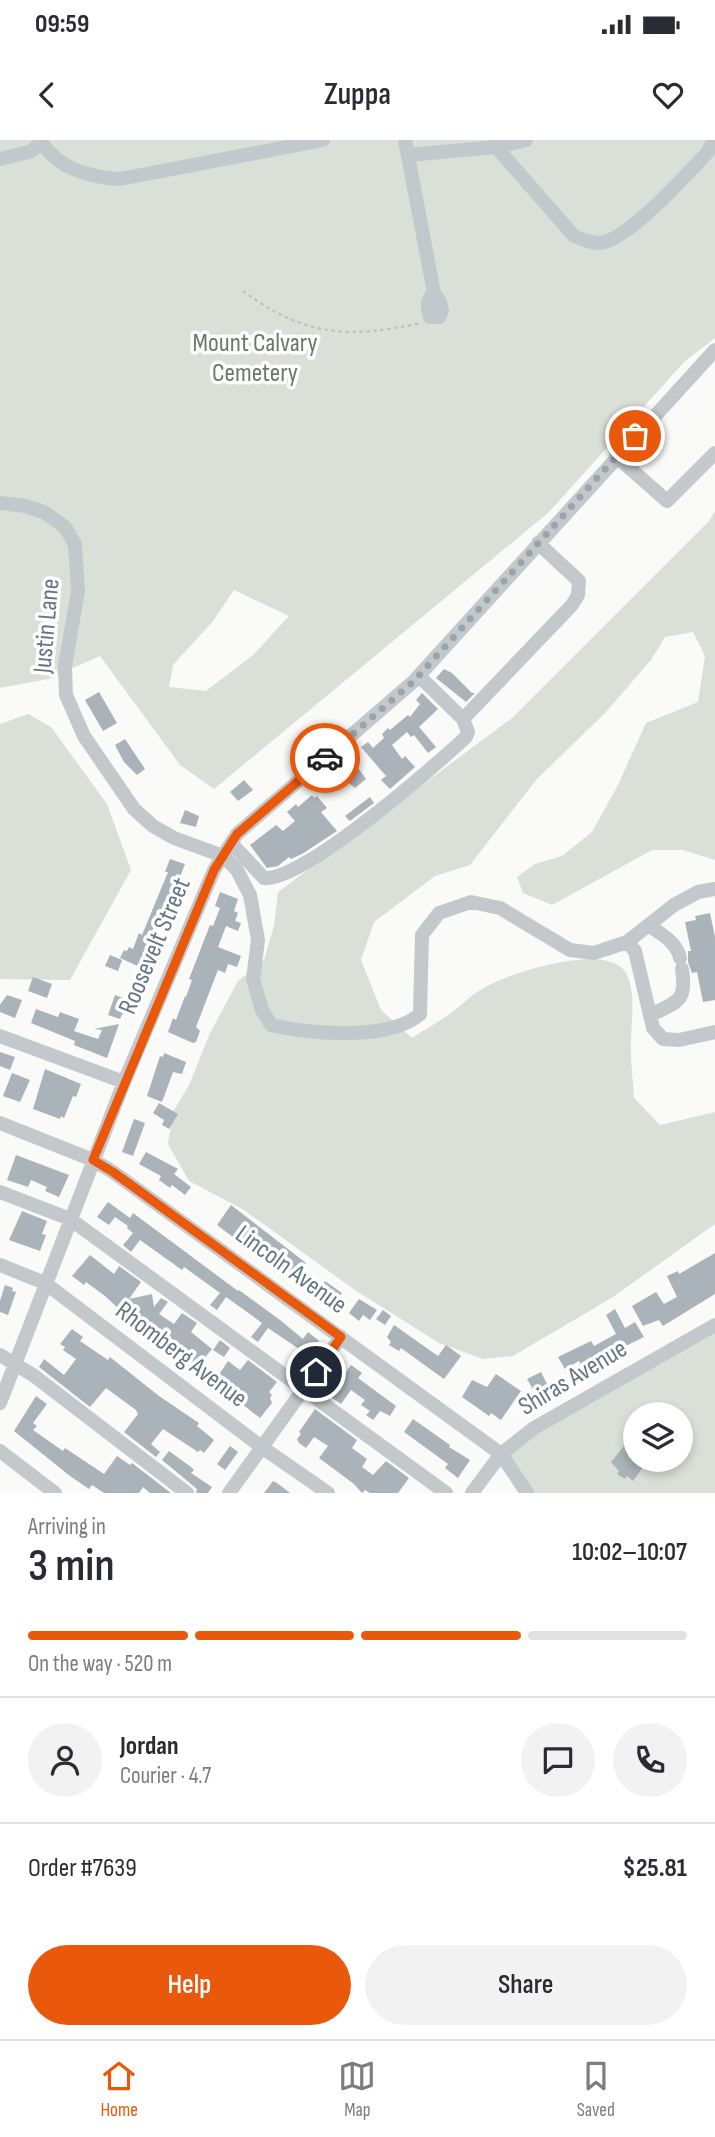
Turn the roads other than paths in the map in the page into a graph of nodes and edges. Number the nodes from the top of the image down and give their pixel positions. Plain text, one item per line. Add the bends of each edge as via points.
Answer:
1 (323, 140) edge
2 (405, 140) edge
3 (526, 140) edge
4 (714, 140) edge
5 (41, 142) edge
6 (496, 147) junction
7 (408, 155) junction
8 (0, 159) edge
9 (430, 317) road end
10 (715, 350) edge
11 (715, 453) edge
12 (616, 456) junction
13 (0, 503) edge
14 (538, 543) junction
15 (419, 676) junction
16 (463, 719) junction
17 (231, 843) junction
18 (223, 856) junction
19 (715, 889) edge
20 (649, 926) junction
21 (628, 942) junction
22 (651, 1015) junction
23 (715, 1032) edge
24 (0, 1036) edge
25 (124, 1082) junction
26 (0, 1123) edge
27 (93, 1160) junction
28 (0, 1192) edge
29 (70, 1219) junction
30 (0, 1265) edge
31 (45, 1283) junction
32 (715, 1325) edge
33 (341, 1337) junction
34 (0, 1355) edge
35 (15, 1364) junction
36 (303, 1389) junction
37 (0, 1403) edge
38 (263, 1448) junction
39 (0, 1451) edge
40 (501, 1454) junction
41 (55, 1493) edge
42 (187, 1493) edge
43 (229, 1493) edge
44 (328, 1493) edge
45 (446, 1493) edge
46 (472, 1493) edge
47 (527, 1493) edge

1 - 5 street via 120,179 74,171
2 - 7 street
3 - 6 street
4 - 6 street via 707,153 633,226 604,242 574,236
5 - 8 street via 29,152
6 - 7 street
7 - 9 street via 434,293 442,311 439,317
10 - 12 street, Roosevelt Street
11 - 12 street via 667,502
12 - 14 street, Roosevelt Street
13 - 18 street, Justin Lane via 44,512 65,527 75,545 78,591 65,666 66,695 84,736 134,809 174,838
14 - 15 street, Roosevelt Street
14 - 16 street via 579,581 578,595
15 - 16 street
15 - 17 street, Roosevelt Street
16 - 17 street via 468,732 455,747 374,816 292,872 264,877
17 - 18 street, Roosevelt Street
18 - 21 street via 237,870 250,895 258,940 253,979 261,1010 271,1025 301,1032 339,1033 410,1023 420,1014 422,935 439,913 471,902 500,908 570,950 594,953
18 - 25 street, Roosevelt Street
19 - 20 street via 674,905
20 - 21 street
20 - 22 street via 679,952 684,995
21 - 22 street via 635,951
22 - 23 street via 653,1028 663,1039
24 - 25 street
25 - 27 street, Roosevelt Street
26 - 27 street, Lincoln Avenue
27 - 29 street, Roosevelt Street
27 - 33 street, Lincoln Avenue
28 - 29 street
29 - 31 street, Roosevelt Street
29 - 36 street
30 - 31 street, Rhomberg Avenue
31 - 35 street, Roosevelt Street
31 - 38 street, Rhomberg Avenue
32 - 40 street, Shiras Avenue via 534,1428
33 - 36 street
33 - 40 street, Lincoln Avenue
34 - 35 street
35 - 37 street, Roosevelt Street
35 - 42 street
36 - 38 street
36 - 45 street
38 - 43 street
38 - 44 street, Rhomberg Avenue
39 - 41 street
40 - 46 street, Shiras Avenue
40 - 47 street, Lincoln Avenue

